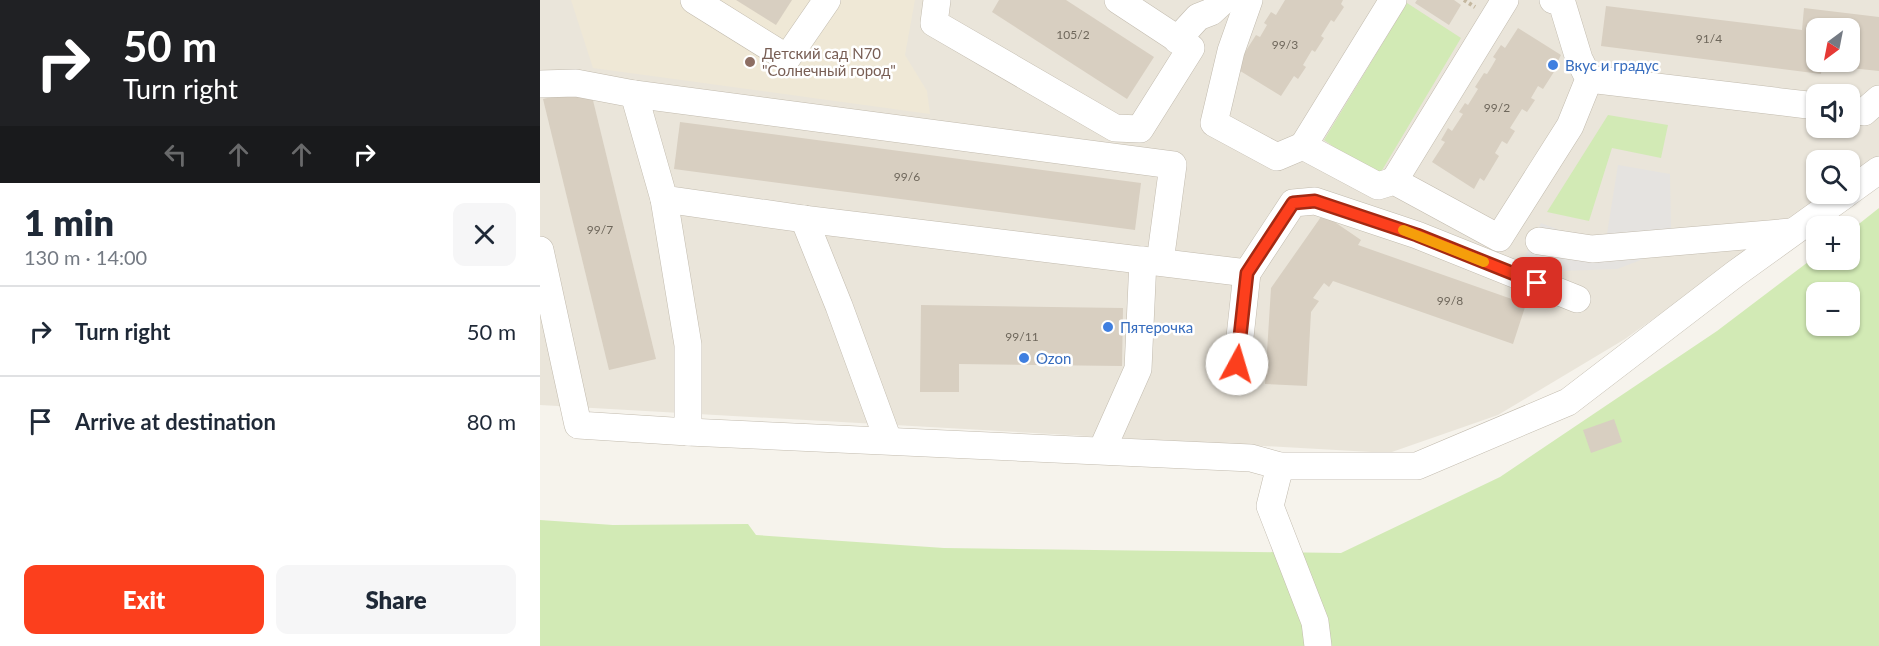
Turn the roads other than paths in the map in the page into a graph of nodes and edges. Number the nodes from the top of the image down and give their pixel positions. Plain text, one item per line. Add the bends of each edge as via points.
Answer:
1 (694, 0) edge
2 (826, 0) edge
3 (937, 0) edge
4 (1118, 0) edge
5 (1224, 0) edge
6 (1250, 0) edge
7 (1394, 0) edge
8 (1505, 0) edge
9 (1553, 0) edge
10 (1178, 40) junction
11 (1589, 79) junction
12 (540, 84) edge
13 (634, 94) junction
14 (1879, 99) edge
15 (1806, 105) edge
16 (1860, 111) edge
17 (1303, 146) junction
18 (1879, 170) edge
19 (1394, 181) junction
20 (1860, 183) edge
21 (664, 200) junction
22 (1832, 204) edge
23 (804, 219) junction
24 (1793, 232) junction
25 (1539, 241) dead end
26 (540, 250) edge
27 (1152, 261) junction
28 (1247, 273) junction
29 (1577, 299) dead end
30 (1237, 364) dead end
31 (688, 432) junction
32 (888, 440) junction
33 (1102, 450) junction
34 (1280, 466) junction
35 (1318, 646) edge

1 - 2 street via 787,58
3 - 10 street via 934,23 1115,128 1140,129 1191,48
4 - 10 street
5 - 10 street via 1198,17
6 - 17 street via 1231,51 1214,123 1277,157
7 - 17 street
8 - 19 street
9 - 11 street via 1562,3
11 - 15 street
11 - 19 street via 1570,126 1499,238
12 - 13 street via 576,83
13 - 21 street
13 - 27 street via 1173,165
14 - 16 street
17 - 19 street via 1378,186
18 - 20 street
21 - 23 street
21 - 31 street via 688,345
22 - 24 street
23 - 27 street
23 - 32 street
24 - 25 street via 1592,249
24 - 34 street via 1568,402 1417,466
26 - 31 street via 579,425
27 - 28 street
27 - 33 street via 1138,369
28 - 29 street via 1293,203 1315,201 1417,235
28 - 30 street
31 - 32 street
32 - 33 street
33 - 34 street via 1251,458
34 - 35 street via 1270,506 1315,622

